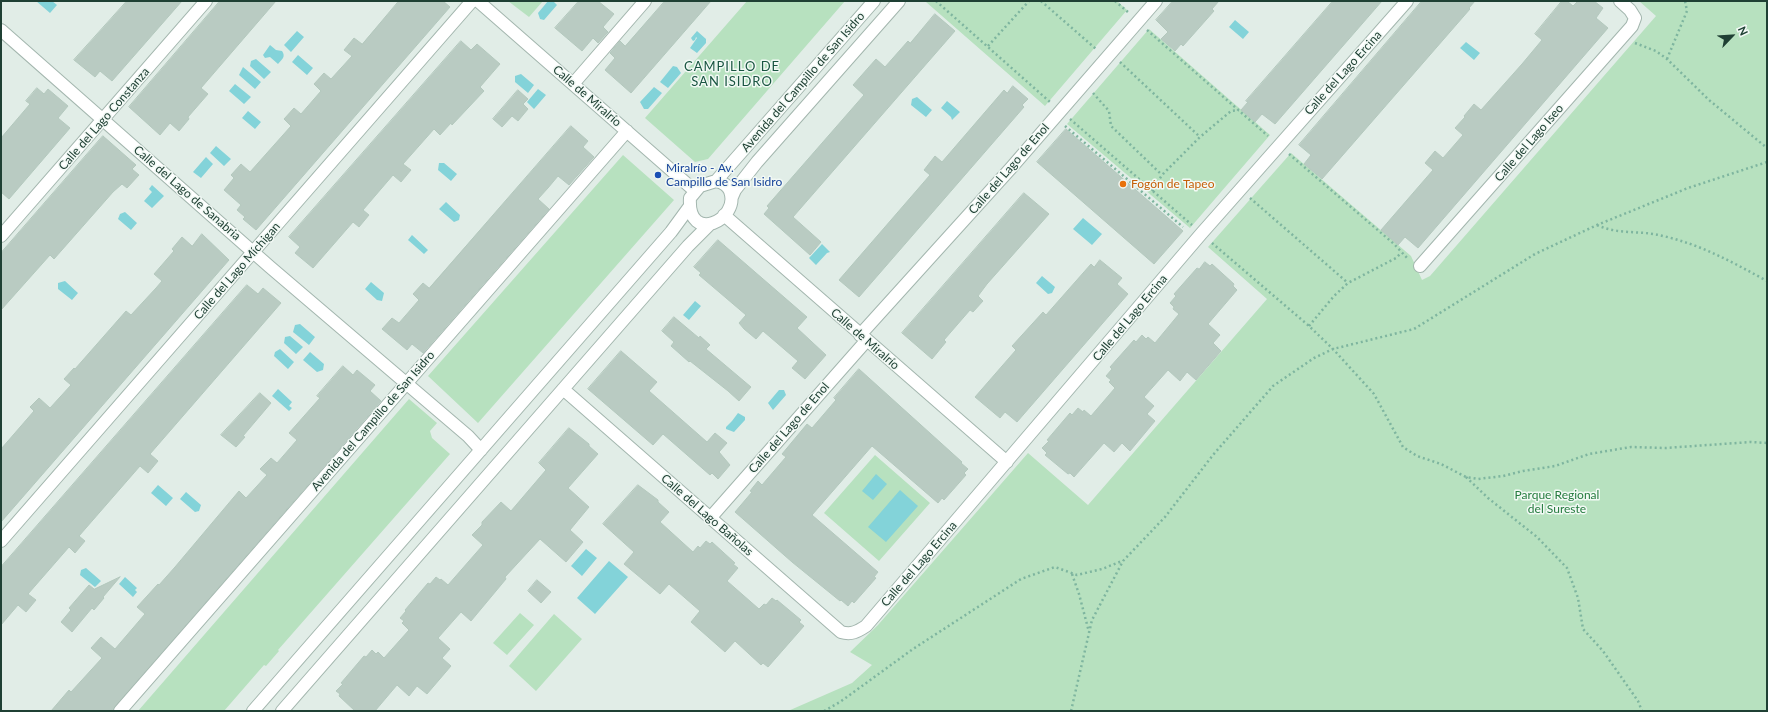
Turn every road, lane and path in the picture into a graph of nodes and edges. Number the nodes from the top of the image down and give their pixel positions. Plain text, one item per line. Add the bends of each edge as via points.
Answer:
1 (206, 1) edge
2 (472, 1) edge
3 (478, 1) edge
4 (645, 1) edge
5 (874, 1) edge
6 (899, 1) edge
7 (936, 1) edge
8 (1029, 1) edge
9 (1041, 1) edge
10 (1114, 1) edge
11 (1156, 1) edge
12 (1407, 1) edge
13 (1620, 1) edge
14 (1685, 1) edge
15 (1138, 22) junction
16 (1, 30) edge
17 (1623, 36) junction
18 (988, 46) junction
19 (1098, 51) dead end
20 (1118, 60) dead end
21 (1667, 60) junction
22 (573, 84) junction
23 (1091, 91) dead end
24 (1238, 110) junction
25 (1060, 111) junction
26 (103, 120) junction
27 (627, 131) junction
28 (1200, 137) junction
29 (1279, 145) junction
30 (1767, 148) edge
31 (1767, 162) edge
32 (1162, 175) junction
33 (716, 181) junction
34 (695, 191) junction
35 (1152, 191) junction
36 (732, 197) junction
37 (1248, 197) dead end
38 (690, 206) junction
39 (724, 215) junction
40 (709, 225) junction
41 (1597, 225) junction
42 (1183, 227) dead end
43 (1201, 234) junction
44 (1, 236) edge
45 (253, 252) junction
46 (1401, 252) junction
47 (1420, 266) joint
48 (1767, 281) edge
49 (1348, 283) junction
50 (1309, 326) junction
51 (864, 338) junction
52 (1333, 349) junction
53 (406, 383) junction
54 (563, 389) junction
55 (1767, 443) edge
56 (481, 450) junction
57 (1007, 462) junction
58 (1466, 477) junction
59 (711, 517) junction
60 (1, 541) edge
61 (1123, 561) junction
62 (1072, 573) junction
63 (1089, 633) junction
64 (854, 634) joint
65 (120, 711) edge
66 (253, 711) edge
67 (282, 711) edge
68 (824, 711) edge
69 (1071, 711) edge
70 (1642, 711) edge

1 - 26 street, Calle del Lago Constanza
2 - 45 street, Calle del Lago Míchigan
3 - 22 street, Calle de Miralrío
4 - 22 street
5 - 33 street, Avenida del Campillo de San Isidro
6 - 36 street, Avenida del Campillo de San Isidro via 757,162
7 - 18 path
8 - 18 path
9 - 19 path
10 - 15 path
11 - 15 street, Calle del Lago de Enol
12 - 29 street, Calle del Lago Ercina
13 - 17 street, Calle del Lago Iseo via 1635,18
14 - 21 path via 1687,12
15 - 24 path
15 - 25 street, Calle del Lago de Enol
16 - 26 street, Calle del Lago de Sanabria
17 - 21 path
17 - 47 street, Calle del Lago Iseo
18 - 25 path
20 - 28 path
21 - 30 path via 1709,100
22 - 27 street, Calle de Miralrío
23 - 32 path via 1109,111 1111,126
24 - 28 path via 1231,111
24 - 29 path
25 - 51 street, Calle del Lago de Enol
26 - 44 street, Calle del Lago Constanza
26 - 45 street, Calle del Lago de Sanabria
27 - 34 street, Calle de Miralrío
27 - 53 street, Avenida del Campillo de San Isidro
28 - 32 path
29 - 43 street, Calle del Lago Ercina
29 - 46 path
31 - 41 path via 1688,188
32 - 35 path
33 - 34 street via 700,186
33 - 36 street via 723,182 729,188
34 - 38 street via 690,198
35 - 42 path via 1068,117 1062,124
35 - 43 path
36 - 39 street
37 - 49 path
38 - 40 street via 695,220
38 - 56 street via 671,232
39 - 40 street
39 - 51 street, Calle de Miralrío
40 - 54 street
41 - 48 path via 1607,230 1662,235 1714,252
41 - 52 path via 1536,254 1414,329
43 - 50 path
43 - 57 street, Calle del Lago Ercina
45 - 53 street, Calle del Lago de Sanabria
45 - 60 street, Calle del Lago Míchigan
46 - 47 path via 1411,261 1413,267
46 - 49 path via 1396,258
49 - 50 path
50 - 52 path
51 - 57 street, Calle de Miralrío
51 - 59 street, Calle del Lago de Enol
52 - 58 path via 1374,394 1403,447 1417,456 1441,464
52 - 61 path via 1314,358 1273,386 1213,455 1165,517
53 - 56 street, Calle del Lago de Sanabria
53 - 65 street, Avenida del Campillo de San Isidro
54 - 59 street, Calle del Lago Bañolas
54 - 67 street
55 - 58 path via 1631,447 1589,454 1555,466 1503,476
56 - 66 street
57 - 64 street, Calle del Lago Ercina via 866,626
58 - 70 path via 1537,537 1567,568 1578,598 1583,630 1604,651
59 - 64 street, Calle del Lago Bañolas via 841,632
61 - 62 path via 1095,571 1077,575
61 - 63 path via 1092,620
62 - 63 path
62 - 68 path via 1055,567 1021,579
63 - 69 path

